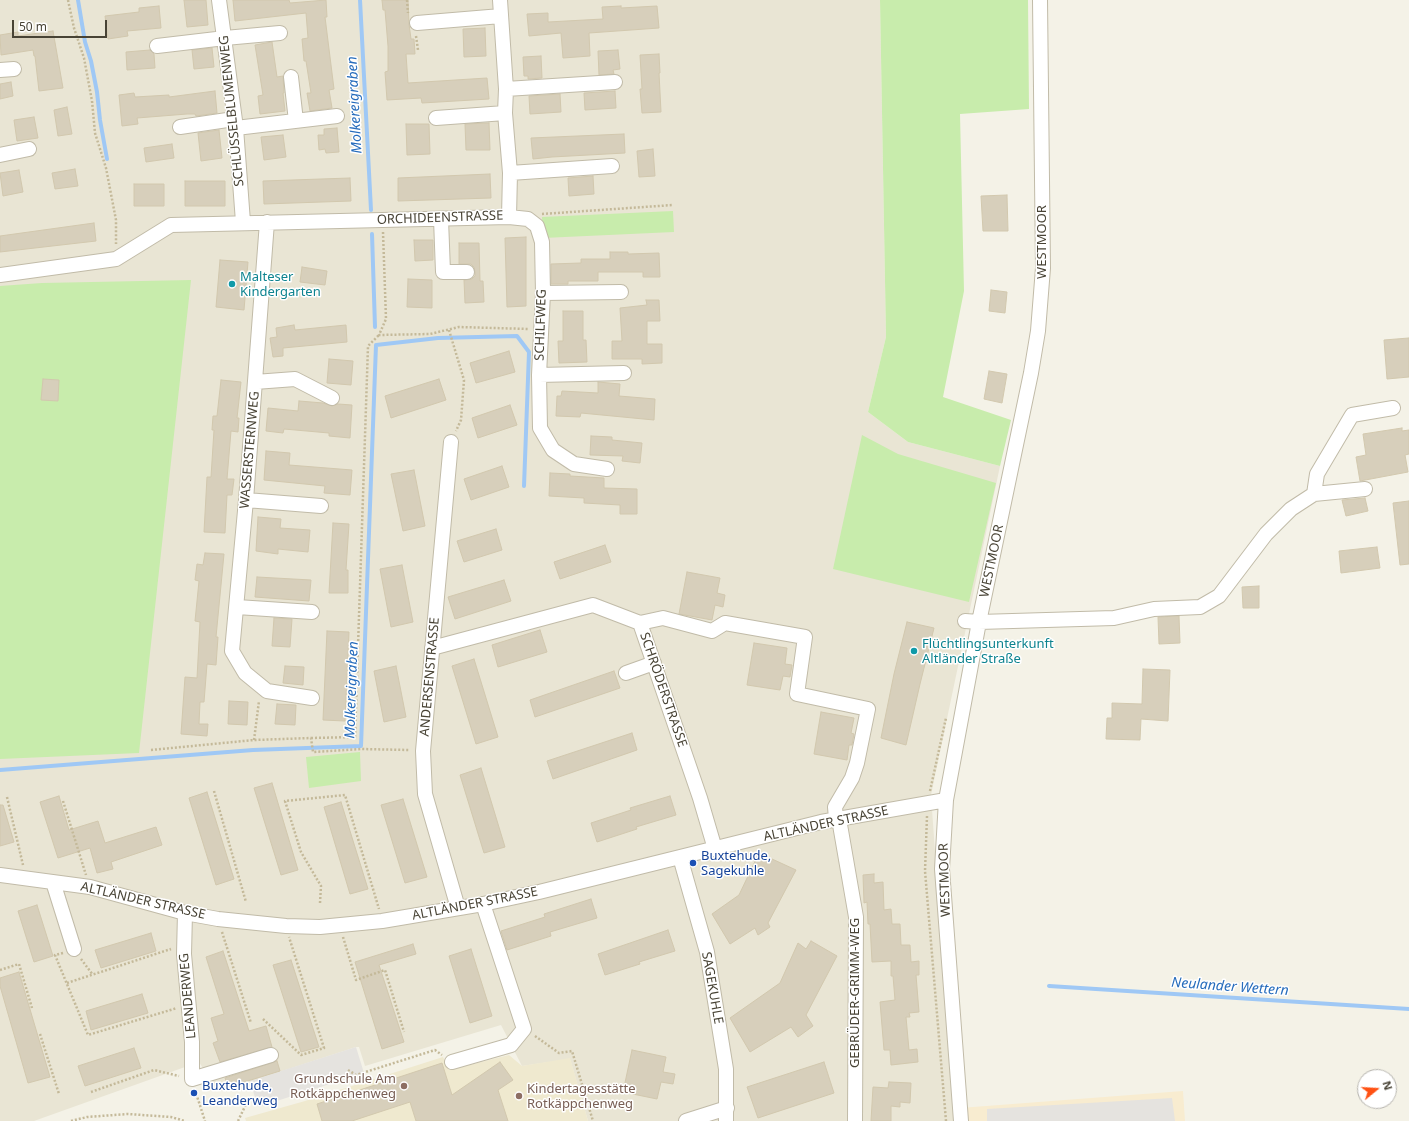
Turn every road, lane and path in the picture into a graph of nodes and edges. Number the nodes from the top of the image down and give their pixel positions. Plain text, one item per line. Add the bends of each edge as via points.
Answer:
1 (68, 0) edge
2 (219, 0) edge
3 (505, 0) edge
4 (1040, 0) edge
5 (502, 16) junction
6 (417, 23) dead end
7 (280, 33) dead end
8 (224, 38) junction
9 (157, 46) dead end
10 (291, 77) dead end
11 (615, 82) dead end
12 (506, 89) junction
13 (505, 113) junction
14 (337, 116) dead end
15 (436, 118) dead end
16 (296, 121) junction
17 (235, 124) junction
18 (180, 127) dead end
19 (29, 150) dead end
20 (0, 155) edge
21 (612, 166) dead end
22 (510, 173) junction
23 (673, 205) dead end
24 (510, 217) junction
25 (441, 219) junction
26 (382, 220) junction
27 (243, 222) junction
28 (267, 222) junction
29 (532, 222) junction
30 (116, 259) junction
31 (467, 272) dead end
32 (0, 275) edge
33 (621, 292) dead end
34 (542, 293) junction
35 (542, 329) junction
36 (449, 330) junction
37 (379, 335) junction
38 (624, 373) dead end
39 (539, 376) junction
40 (255, 382) junction
41 (332, 398) dead end
42 (1393, 408) dead end
43 (452, 442) joint
44 (607, 469) dead end
45 (1365, 489) dead end
46 (1314, 494) junction
47 (246, 500) junction
48 (321, 506) dead end
49 (237, 607) junction
50 (312, 612) dead end
51 (972, 622) junction
52 (640, 624) junction
53 (432, 648) junction
54 (654, 663) junction
55 (626, 673) dead end
56 (259, 698) dead end
57 (312, 698) dead end
58 (254, 740) junction
59 (311, 740) junction
60 (151, 750) dead end
61 (423, 751) junction
62 (214, 791) dead end
63 (7, 797) dead end
64 (946, 800) junction
65 (63, 801) dead end
66 (928, 803) junction
67 (837, 819) junction
68 (715, 849) junction
69 (680, 858) junction
70 (0, 875) edge
71 (26, 878) junction
72 (53, 882) junction
73 (90, 887) junction
74 (246, 902) dead end
75 (320, 903) dead end
76 (483, 904) junction
77 (458, 908) junction
78 (185, 913) junction
79 (218, 919) junction
80 (382, 921) junction
81 (339, 925) junction
82 (286, 926) junction
83 (74, 949) junction
84 (184, 954) junction
85 (0, 970) edge
86 (92, 975) junction
87 (67, 983) junction
88 (189, 1004) junction
89 (32, 1008) dead end
90 (263, 1019) dead end
91 (250, 1023) dead end
92 (524, 1029) junction
93 (404, 1032) dead end
94 (40, 1034) dead end
95 (271, 1055) dead end
96 (452, 1062) joint
97 (348, 1070) dead end
98 (192, 1079) junction
99 (92, 1092) dead end
100 (59, 1094) dead end
101 (248, 1100) dead end
102 (726, 1115) edge
103 (71, 1121) edge
104 (185, 1121) edge
105 (205, 1121) edge
106 (238, 1121) edge
107 (593, 1121) edge
108 (686, 1121) edge
109 (855, 1121) edge
110 (946, 1121) edge
111 (961, 1121) edge

1 - 30 path via 84,58 95,133 106,168 116,220
2 - 8 street, SCHLÜSSELBLUMENWEG
3 - 5 street, ORCHIDEENSTRASSE
4 - 51 street, WESTMOOR via 1043,268 1038,331 1031,373
5 - 6 street
5 - 12 street, ORCHIDEENSTRASSE
7 - 8 street
8 - 9 street
8 - 17 street, SCHLÜSSELBLUMENWEG
10 - 16 street
11 - 12 street
12 - 13 street, ORCHIDEENSTRASSE
13 - 15 street
13 - 22 street, ORCHIDEENSTRASSE
14 - 16 street
16 - 17 street
17 - 18 street
17 - 27 street, SCHLÜSSELBLUMENWEG
19 - 20 street
21 - 22 street
22 - 24 street, ORCHIDEENSTRASSE
23 - 29 path via 542,214
24 - 25 street, ORCHIDEENSTRASSE
24 - 29 street via 528,219
25 - 26 street, ORCHIDEENSTRASSE
25 - 31 street via 443,272
26 - 28 street, ORCHIDEENSTRASSE
26 - 37 path via 386,318
27 - 28 street, ORCHIDEENSTRASSE
27 - 30 street, ORCHIDEENSTRASSE via 171,225
28 - 40 street, WASSERSTERNWEG
29 - 34 street, SCHILFWEG via 537,226 542,242
30 - 32 street
33 - 34 street
34 - 35 street, SCHILFWEG
35 - 36 path via 459,327
35 - 39 street, SCHILFWEG
36 - 37 path via 430,334
36 - 43 path via 464,380 461,420
37 - 59 path via 368,346 355,736
38 - 39 street
39 - 44 street, SCHILFWEG via 540,428 553,450 574,464
40 - 41 street via 294,379
40 - 47 street, WASSERSTERNWEG
42 - 46 street via 1352,415 1317,474
43 - 53 street, ANDERSENSTRASSE
45 - 46 street
46 - 51 street via 1291,509 1266,534 1219,596 1200,607 1154,609 1114,618
47 - 48 street
47 - 49 street, WASSERSTERNWEG
49 - 50 street
49 - 57 street, WASSERSTERNWEG via 232,651 245,674 267,691
51 - 64 street, WESTMOOR
52 - 53 street, SCHRÖDERSTRASSE via 593,605
52 - 54 street, SCHRÖDERSTRASSE
52 - 67 street, GEBRÜDER-GRIMM-WEG via 663,618 712,631 725,623 804,637 798,694 868,709 852,778 835,807
53 - 61 street, ANDERSENSTRASSE
54 - 55 street
54 - 68 street, SCHRÖDERSTRASSE
56 - 58 path
58 - 59 path
58 - 60 path
59 - 61 path via 313,752 373,749
61 - 77 street, ANDERSENSTRASSE via 425,794
62 - 74 path
63 - 71 path
64 - 66 street, ALTLÄNDER STRASSE
64 - 111 street, WESTMOOR via 942,869
65 - 73 path
66 - 67 street, ALTLÄNDER STRASSE
66 - 110 path via 925,871
67 - 68 street, ALTLÄNDER STRASSE
67 - 109 street, GEBRÜDER-GRIMM-WEG via 856,917
68 - 69 street, ALTLÄNDER STRASSE
69 - 76 street, ALTLÄNDER STRASSE
69 - 102 street, SAGEKUHLE via 707,952 726,1069
70 - 71 street, ALTLÄNDER STRASSE
71 - 72 street, ALTLÄNDER STRASSE
72 - 73 street, ALTLÄNDER STRASSE
72 - 83 street
73 - 78 street, ALTLÄNDER STRASSE
75 - 80 path via 321,886 302,852 285,801 345,796
76 - 77 street, ALTLÄNDER STRASSE
76 - 92 street
77 - 80 street, ALTLÄNDER STRASSE
78 - 79 street, ALTLÄNDER STRASSE
78 - 84 street, LEANDERWEG
79 - 82 street, ALTLÄNDER STRASSE
79 - 91 path
80 - 81 street, ALTLÄNDER STRASSE
81 - 82 street, ALTLÄNDER STRASSE
81 - 93 path via 356,980 385,970
82 - 90 path via 324,1048 301,1055
83 - 86 path
83 - 87 path via 56,955
84 - 86 path via 174,948
84 - 88 street, LEANDERWEG
85 - 89 path via 18,964
86 - 87 path
87 - 88 path via 88,1035
88 - 98 street, LEANDERWEG
92 - 96 street via 511,1045
92 - 107 path via 559,1053 572,1051
94 - 100 path
95 - 98 street
96 - 97 path via 435,1050 356,1075
98 - 99 path via 154,1070
98 - 105 path
101 - 106 path
102 - 108 street
103 - 104 path via 87,1117 128,1114 171,1117

